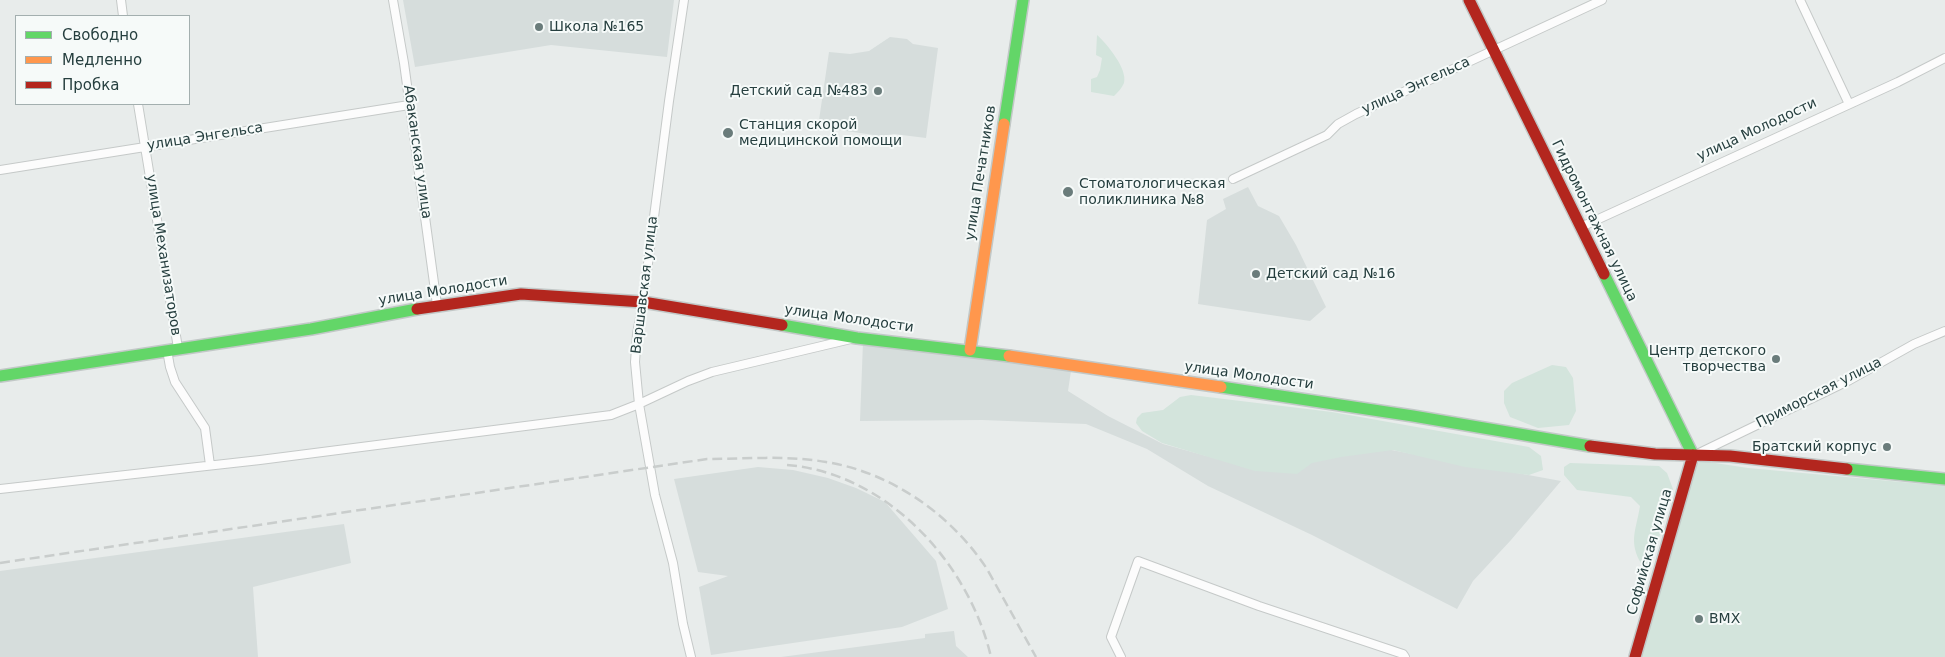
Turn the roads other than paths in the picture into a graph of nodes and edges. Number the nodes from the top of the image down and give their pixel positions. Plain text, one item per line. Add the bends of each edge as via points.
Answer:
1 (121, 0) edge
2 (393, 0) edge
3 (684, 0) edge
4 (1023, 0) edge
5 (1469, 0) edge
6 (1602, 0) edge
7 (1800, 0) edge
8 (124, 15) edge
9 (1493, 50) junction
10 (1945, 58) edge
11 (1849, 104) junction
12 (138, 105) edge
13 (409, 105) junction
14 (145, 146) junction
15 (0, 170) edge
16 (1233, 179) dead end
17 (1581, 227) junction
18 (643, 302) junction
19 (437, 305) junction
20 (1945, 331) edge
21 (857, 338) junction
22 (172, 349) junction
23 (970, 350) junction
24 (0, 376) edge
25 (639, 404) junction
26 (1693, 456) junction
27 (210, 465) junction
28 (1945, 479) edge
29 (0, 489) edge
30 (690, 657) edge
31 (1121, 657) edge
32 (1405, 657) edge
33 (1636, 657) edge

1 - 8 street
2 - 13 street, Абаканская улица
3 - 18 street, Варшавская улица
4 - 23 street, улица Печатников
5 - 9 street, Гидромонтажная улица
6 - 9 street, улица Энгельса
7 - 11 street
9 - 16 street, улица Энгельса via 1356,114 1327,135
9 - 17 street, Гидромонтажная улица
10 - 11 street, улица Молодости
11 - 17 street, улица Молодости
12 - 14 street, улица Механизаторов
13 - 14 street, улица Энгельса
13 - 19 street, Абаканская улица
14 - 15 street, улица Энгельса
14 - 22 street, улица Механизаторов
17 - 26 street, Гидромонтажная улица
18 - 19 street, улица Молодости via 521,294
18 - 21 street, улица Молодости
18 - 25 street, Варшавская улица via 635,362
19 - 22 street, улица Молодости via 311,329
20 - 26 street, Приморская улица
21 - 23 street, улица Молодости
21 - 25 street via 712,372
22 - 24 street, улица Молодости
22 - 27 street, улица Механизаторов via 170,367 175,382 205,428
23 - 26 street, улица Молодости via 1413,416 1564,443
25 - 27 street via 611,415
25 - 30 street, Варшавская улица via 654,495 673,563
26 - 28 street, улица Молодости via 1730,456
26 - 33 street, Софийская улица
27 - 29 street
31 - 32 street via 1111,637 1138,561

